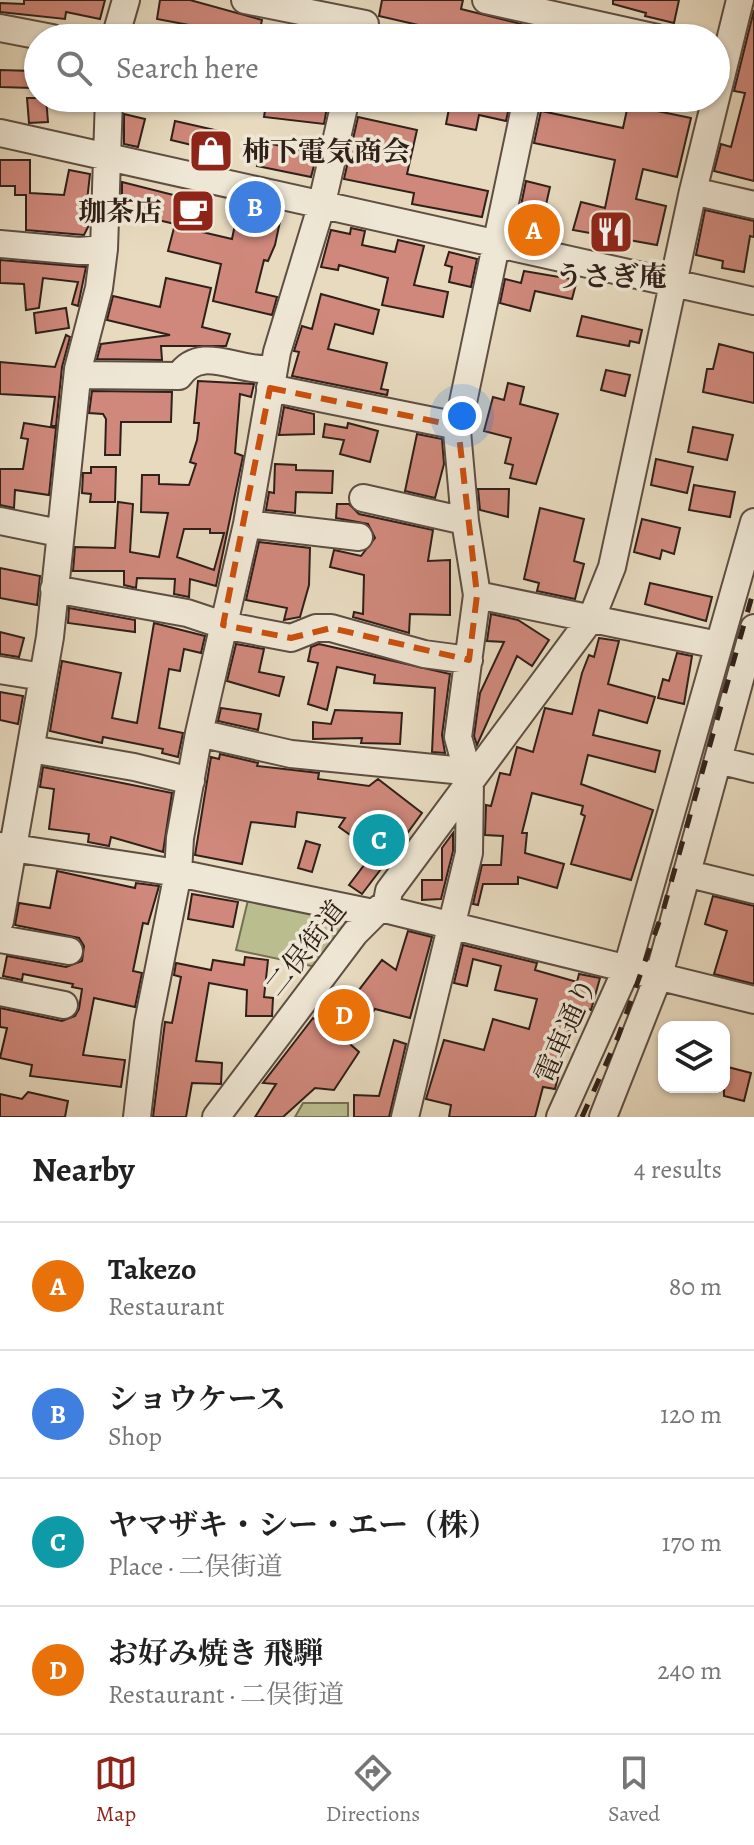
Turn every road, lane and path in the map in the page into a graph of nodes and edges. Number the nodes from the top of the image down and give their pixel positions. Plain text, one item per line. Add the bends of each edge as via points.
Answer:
1 (126, 0) edge
2 (245, 0) edge
3 (486, 0) edge
4 (740, 0) edge
5 (541, 17) edge
6 (365, 21) edge
7 (119, 24) edge
8 (580, 24) edge
9 (0, 28) edge
10 (730, 29) edge
11 (24, 33) edge
12 (109, 112) edge
13 (343, 112) edge
14 (524, 112) edge
15 (709, 112) edge
16 (0, 133) edge
17 (108, 157) junction
18 (693, 191) junction
19 (754, 205) edge
20 (321, 207) junction
21 (0, 244) edge
22 (498, 246) junction
23 (104, 249) junction
24 (673, 283) junction
25 (754, 301) edge
26 (78, 375) junction
27 (272, 378) junction
28 (458, 426) junction
29 (363, 498) dead end
30 (0, 521) edge
31 (465, 521) junction
32 (754, 522) edge
33 (247, 524) junction
34 (59, 533) junction
35 (359, 537) dead end
36 (54, 589) junction
37 (477, 595) junction
38 (592, 617) junction
39 (223, 625) junction
40 (754, 628) edge
41 (718, 645) junction
42 (750, 658) edge
43 (469, 660) junction
44 (0, 670) edge
45 (43, 677) junction
46 (199, 733) junction
47 (31, 749) junction
48 (718, 760) junction
49 (754, 769) edge
50 (469, 774) junction
51 (191, 781) junction
52 (7, 847) edge
53 (178, 873) junction
54 (689, 874) junction
55 (754, 890) edge
56 (380, 910) junction
57 (0, 921) edge
58 (452, 923) junction
59 (0, 939) edge
60 (69, 951) dead end
61 (627, 968) junction
62 (659, 975) junction
63 (0, 992) edge
64 (754, 1000) edge
65 (64, 1005) dead end
66 (137, 1117) edge
67 (216, 1117) edge
68 (405, 1117) edge
69 (560, 1117) edge
70 (603, 1117) edge

1 - 7 street
2 - 6 street
3 - 5 street
4 - 10 street
5 - 8 street
9 - 11 street
12 - 17 street
13 - 20 street
14 - 22 street
15 - 18 street
16 - 17 street
17 - 20 street
17 - 23 street
18 - 19 street
18 - 24 street
20 - 22 street
20 - 27 street
21 - 23 street
22 - 24 street
22 - 28 street
23 - 26 street
24 - 25 street
24 - 38 street via 612,567
26 - 27 street via 179,376 193,361 207,358
26 - 34 street
27 - 28 street
27 - 33 street
28 - 31 street
29 - 31 street
30 - 34 street
31 - 37 street
32 - 41 street
33 - 35 street
33 - 39 street
34 - 36 street
36 - 39 street via 187,613
36 - 45 street
37 - 38 street
37 - 43 street
38 - 41 street
38 - 50 street
39 - 43 street via 291,638 331,628 424,654
39 - 46 street
40 - 42 street
41 - 61 street
42 - 48 street
43 - 50 street via 458,737
44 - 45 street
45 - 47 street
46 - 50 street via 291,754
46 - 51 street
47 - 51 street
47 - 52 street
48 - 49 street
48 - 54 street
50 - 56 street
50 - 58 street via 469,853
51 - 53 street
52 - 53 street
52 - 57 street
53 - 56 street
53 - 66 street via 148,1023
54 - 55 street
54 - 62 street
56 - 58 street, 二俣街道
56 - 67 street, 二俣街道
58 - 61 street, 二俣街道
58 - 68 street
59 - 60 street
61 - 62 street, 二俣街道
61 - 69 street, 電車通り
62 - 64 street, 二俣街道
62 - 70 street
63 - 65 street

